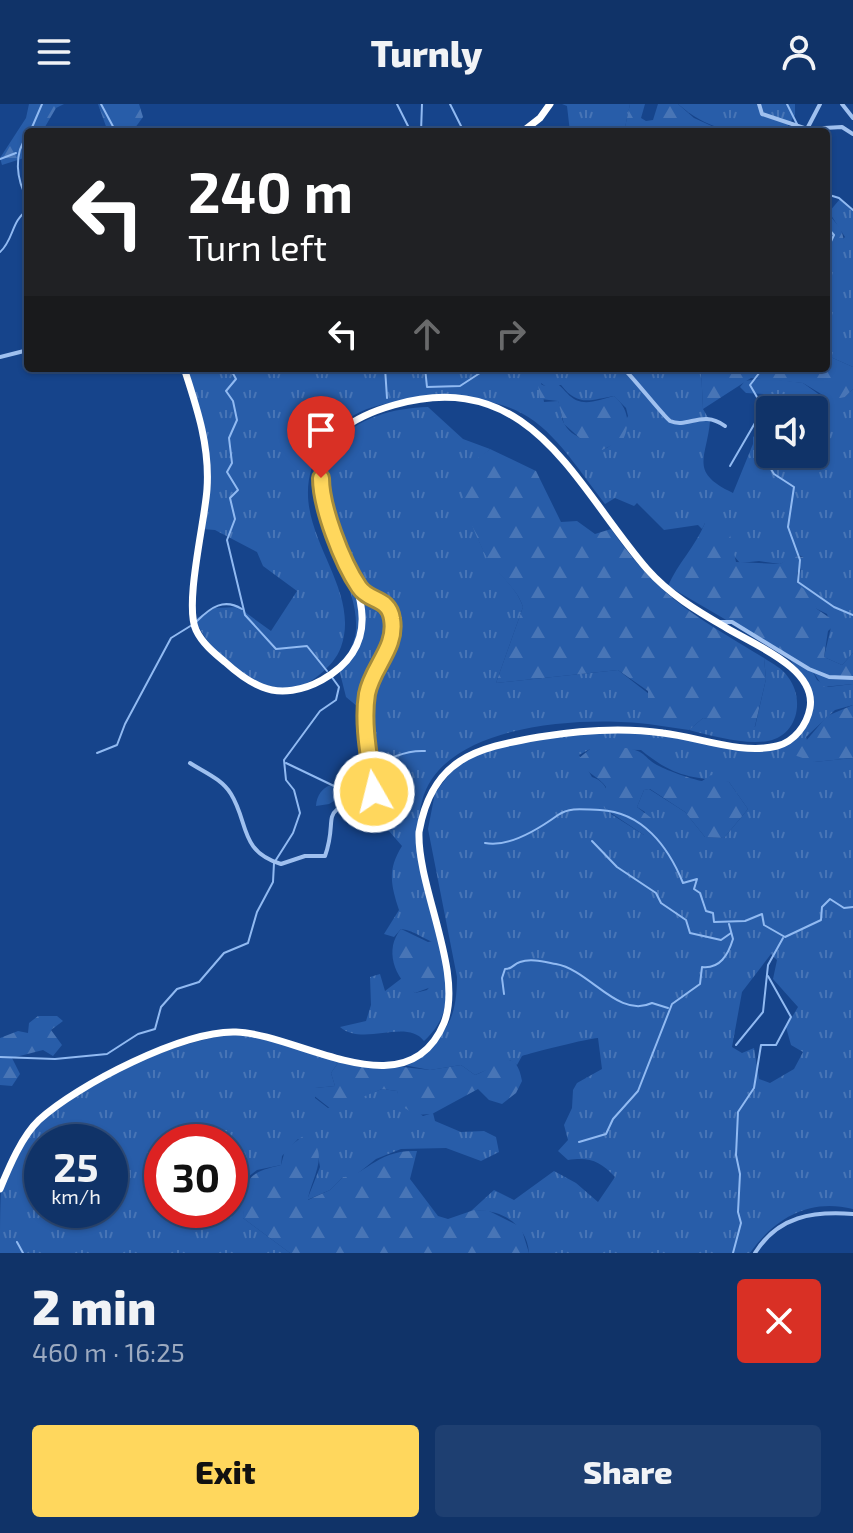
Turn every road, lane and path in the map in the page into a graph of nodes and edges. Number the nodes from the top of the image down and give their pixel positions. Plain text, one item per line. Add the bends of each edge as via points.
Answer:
1 (550, 104) edge
2 (759, 104) edge
3 (820, 104) edge
4 (842, 104) edge
5 (853, 118) edge
6 (527, 128) edge
7 (804, 128) edge
8 (808, 128) edge
9 (824, 128) edge
10 (853, 134) edge
11 (24, 351) edge
12 (0, 357) edge
13 (186, 372) edge
14 (627, 372) edge
15 (725, 426) dead end
16 (360, 589) junction
17 (719, 624) junction
18 (853, 678) edge
19 (190, 763) dead end
20 (0, 1189) edge
21 (853, 1214) edge
22 (755, 1253) edge

1 - 6 highway
2 - 7 street via 762,114
3 - 8 street
4 - 5 street
9 - 10 street via 842,127
11 - 12 street
13 - 16 highway via 199,407 206,456 192,610 195,629 206,646 263,688 307,687 333,673 353,648 363,618
14 - 15 street via 668,420 702,417
16 - 17 highway via 323,503 321,478 328,451 364,414 399,403 461,397 507,410 543,438 649,571
16 - 19 street via 386,603 392,616 389,648 367,694 374,792 370,800 336,809 325,856 281,864 266,857 246,838 231,792
17 - 18 street via 732,622 818,673
17 - 20 highway via 792,668 806,684 810,709 790,741 757,748 657,732 584,730 480,749 439,780 425,807 419,840 448,1002 444,1023 425,1050 403,1063 375,1067 237,1032 186,1039 103,1078 37,1121
21 - 22 street via 822,1211 789,1221

